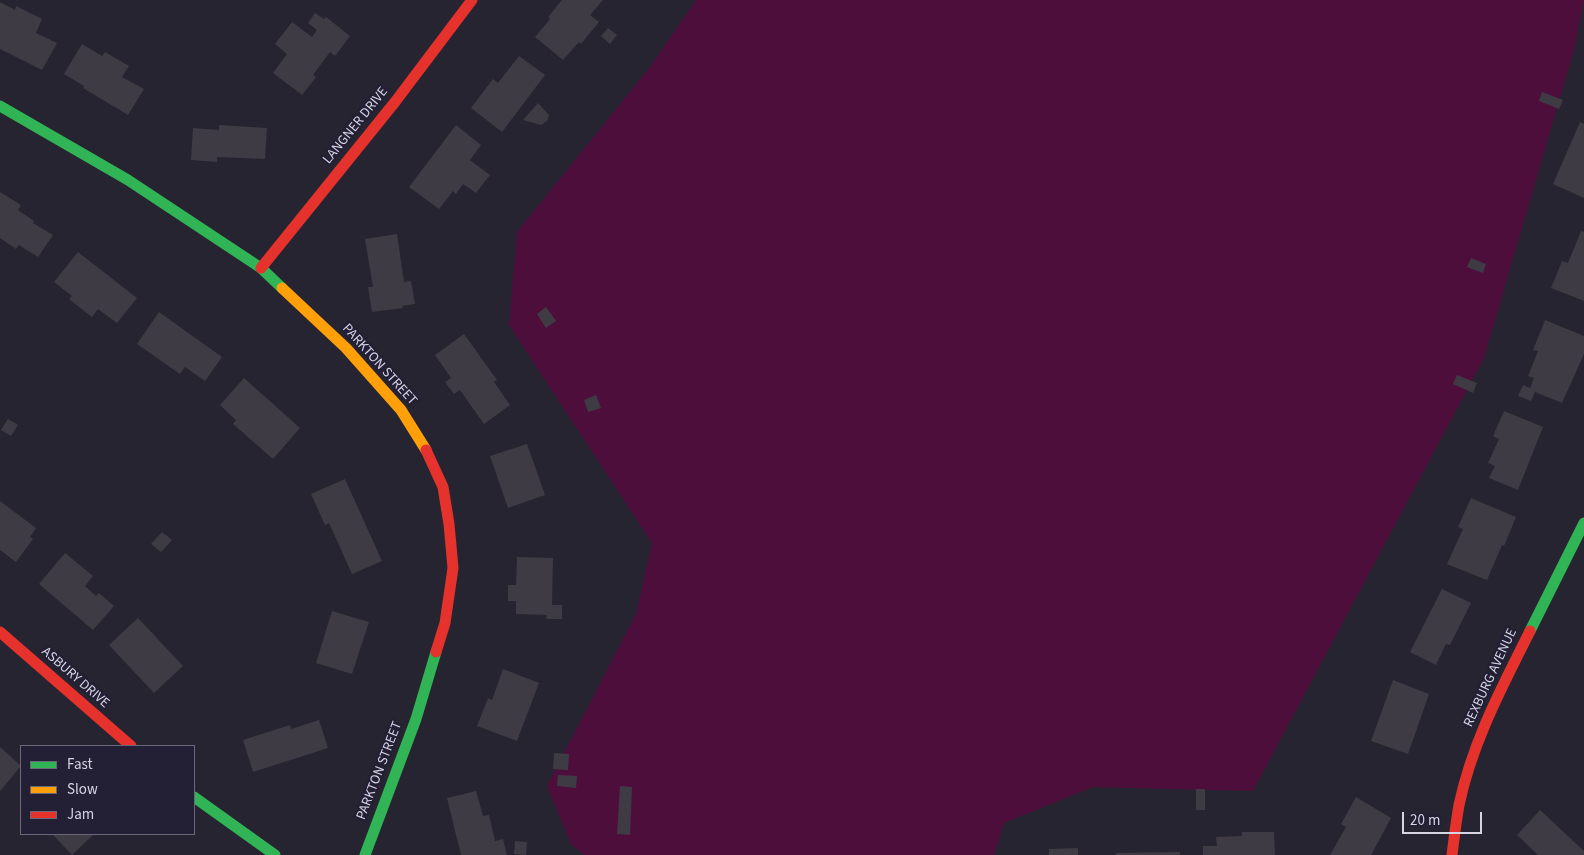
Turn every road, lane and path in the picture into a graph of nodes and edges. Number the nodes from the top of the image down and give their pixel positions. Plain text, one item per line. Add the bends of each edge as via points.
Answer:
1 (472, 0) edge
2 (0, 106) edge
3 (261, 268) junction
4 (1584, 524) edge
5 (0, 632) edge
6 (130, 745) edge
7 (195, 798) edge
8 (275, 855) edge
9 (365, 855) edge
10 (1452, 855) edge

1 - 3 street, LANGNER DRIVE via 395,102
2 - 3 street, PARKTON STREET via 128,180
3 - 9 street, PARKTON STREET via 346,348 401,410 426,449 443,487 453,568 445,623 416,719
4 - 10 street, REXBURG AVENUE via 1488,713 1459,805
5 - 6 street, ASBURY DRIVE
7 - 8 street

